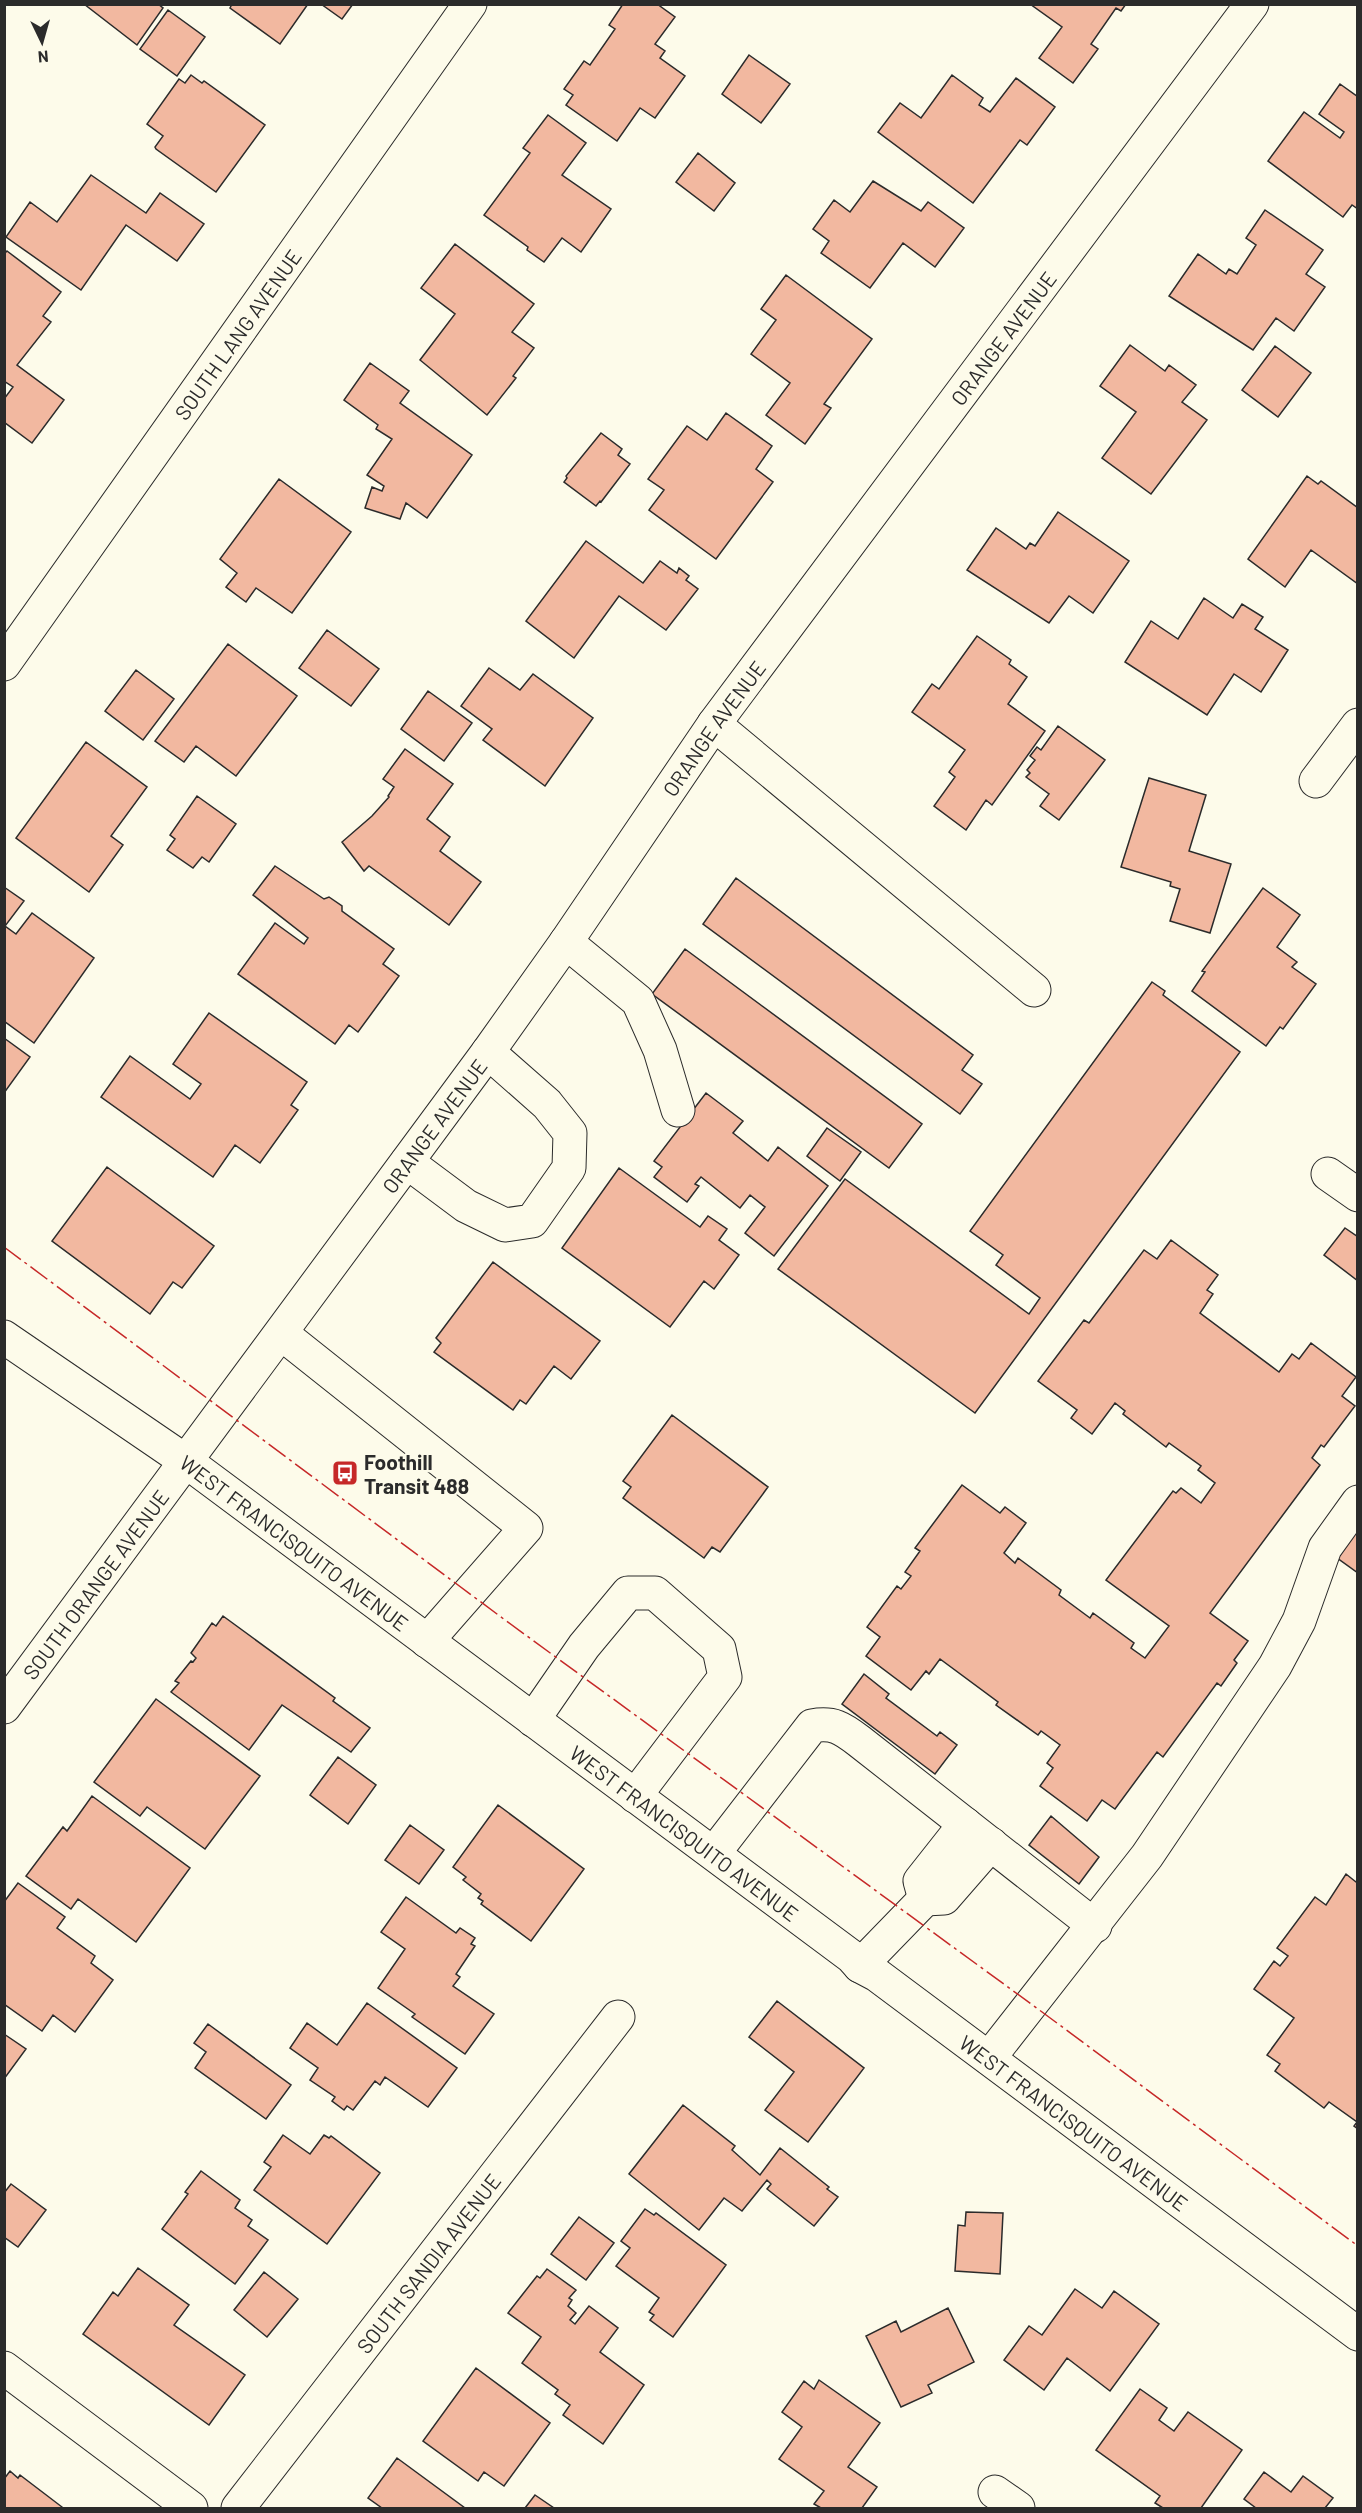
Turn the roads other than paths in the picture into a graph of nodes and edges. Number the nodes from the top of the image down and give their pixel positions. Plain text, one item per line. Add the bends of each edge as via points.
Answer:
1 (470, 4) edge
2 (1252, 4) edge
3 (4, 664) edge
4 (714, 724) junction
5 (1358, 725) edge
6 (1316, 781) dead end
7 (566, 942) junction
8 (1034, 990) dead end
9 (488, 1052) junction
10 (678, 1110) dead end
11 (407, 1162) junction
12 (1328, 1174) dead end
13 (1358, 1195) edge
14 (282, 1334) junction
15 (4, 1337) edge
16 (187, 1462) junction
17 (1358, 1502) edge
18 (427, 1641) junction
19 (4, 1707) edge
20 (533, 1720) junction
21 (635, 1796) junction
22 (965, 1824) junction
23 (991, 1844) junction
24 (714, 1853) junction
25 (925, 1899) junction
26 (1095, 1926) junction
27 (860, 1966) junction
28 (618, 2017) dead end
29 (989, 2058) junction
30 (1358, 2334) edge
31 (4, 2368) edge
32 (191, 2508) edge
33 (238, 2508) edge

1 - 3 street, SOUTH LANG AVENUE
2 - 4 street, ORANGE AVENUE
4 - 7 street, ORANGE AVENUE
4 - 8 street
5 - 6 street
7 - 9 street, ORANGE AVENUE
7 - 10 street via 638,1001 660,1050
9 - 11 street, ORANGE AVENUE
9 - 11 street via 547,1104 570,1133 569,1168 532,1221 505,1225 466,1206
11 - 14 street, ORANGE AVENUE
12 - 13 street
14 - 16 street, ORANGE AVENUE
14 - 18 street via 526,1528
15 - 16 street, WEST FRANCISQUITO AVENUE
16 - 18 street, WEST FRANCISQUITO AVENUE
16 - 19 street, SOUTH ORANGE AVENUE
17 - 26 street via 1325,1548 1299,1621 1275,1666
18 - 20 street, WEST FRANCISQUITO AVENUE
20 - 21 street, WEST FRANCISQUITO AVENUE
20 - 21 street via 584,1646 628,1593 655,1593 719,1649 725,1677
21 - 24 street, WEST FRANCISQUITO AVENUE
22 - 23 street
22 - 24 street via 844,1730 827,1723 812,1726
22 - 25 street via 920,1881
23 - 25 street via 944,1899
23 - 26 street
24 - 27 street, WEST FRANCISQUITO AVENUE
25 - 27 street
26 - 29 street
27 - 29 street, WEST FRANCISQUITO AVENUE
28 - 33 street, SOUTH SANDIA AVENUE
29 - 30 street, WEST FRANCISQUITO AVENUE
31 - 32 street

